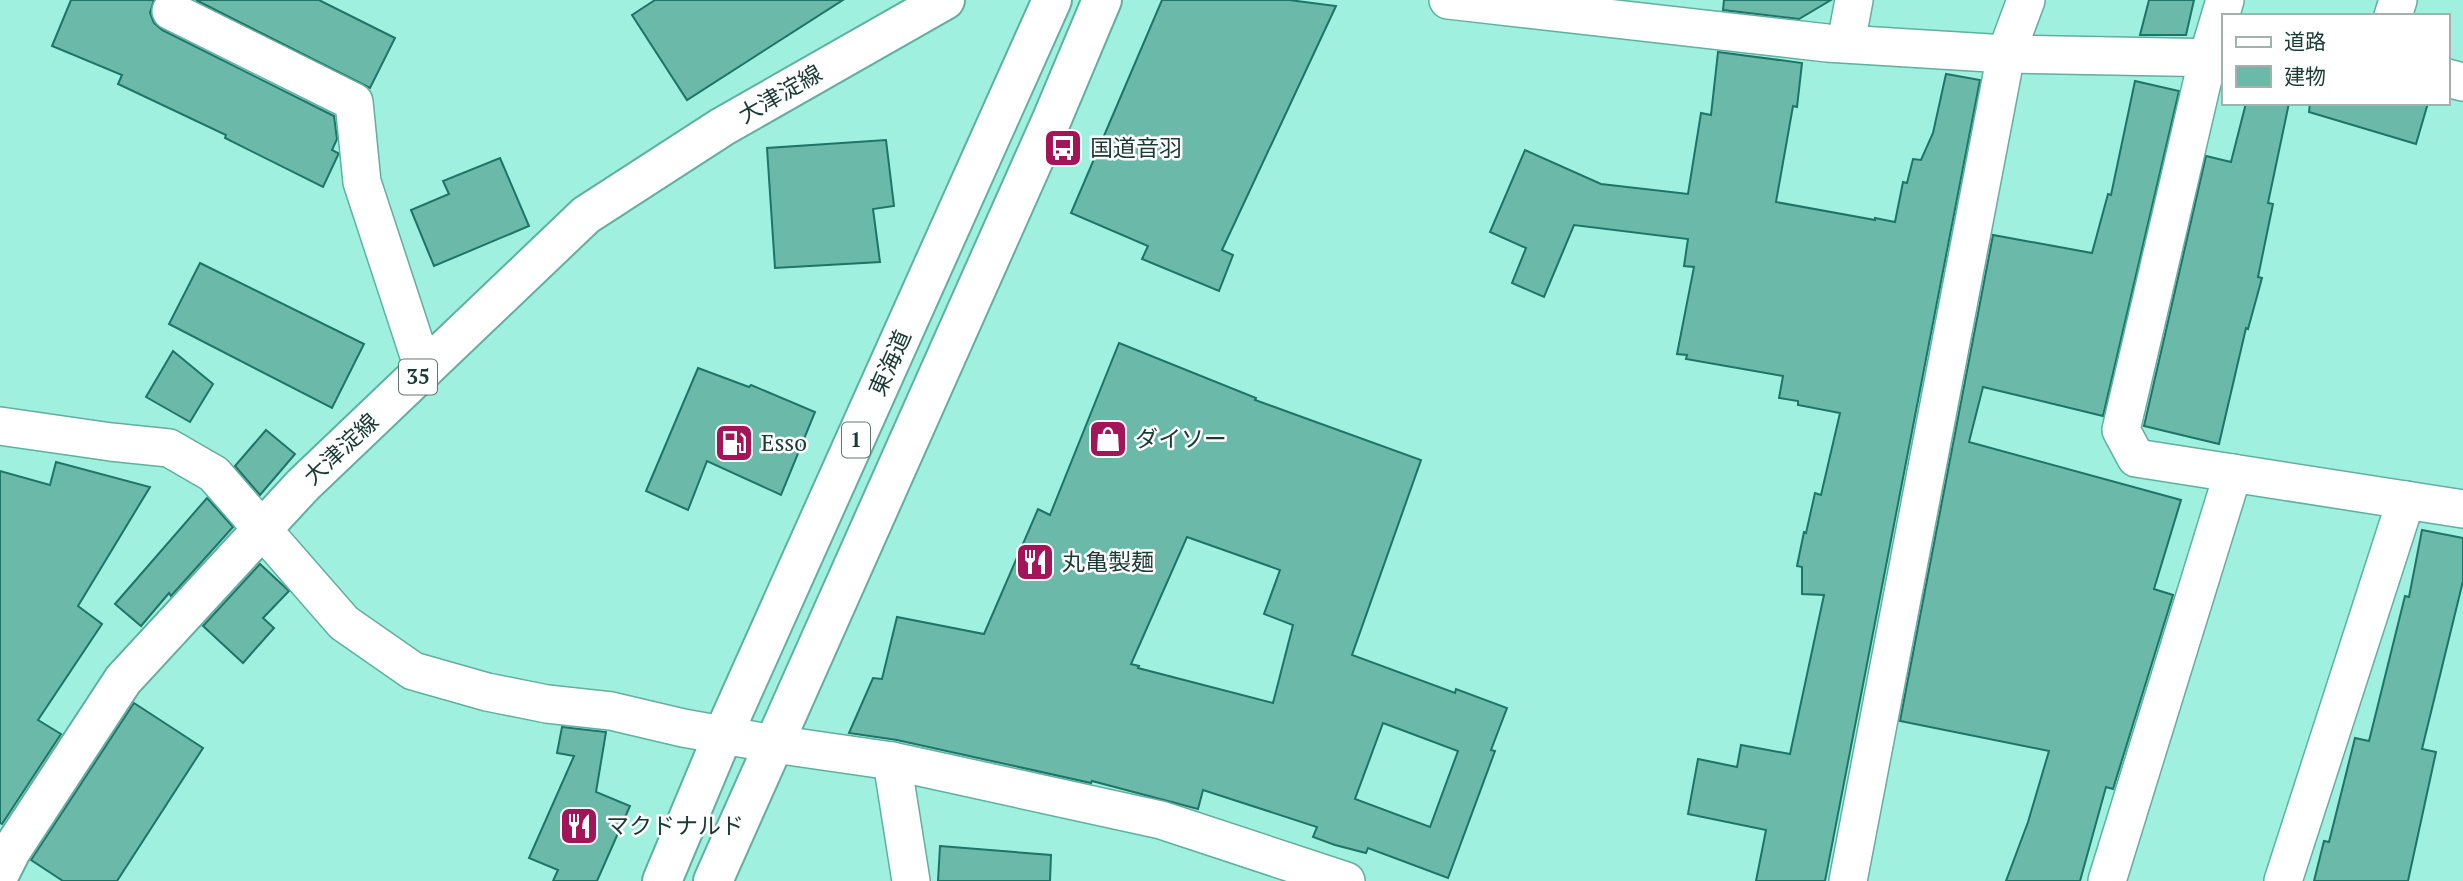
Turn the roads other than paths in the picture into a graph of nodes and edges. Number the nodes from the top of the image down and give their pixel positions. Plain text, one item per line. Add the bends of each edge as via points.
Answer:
1 (945, 0) edge
2 (1052, 0) edge
3 (1102, 0) edge
4 (1448, 0) edge
5 (1854, 0) edge
6 (2026, 0) edge
7 (171, 11) dead end
8 (2222, 17) edge
9 (1846, 43) junction
10 (2006, 54) junction
11 (2215, 57) edge
12 (424, 371) junction
13 (0, 426) edge
14 (2233, 472) junction
15 (2406, 500) junction
16 (2463, 509) edge
17 (261, 531) junction
18 (723, 735) junction
19 (774, 744) junction
20 (892, 761) junction
21 (0, 873) edge
22 (662, 881) edge
23 (713, 881) edge
24 (911, 881) edge
25 (1346, 881) edge
26 (1848, 881) edge
27 (2107, 881) edge
28 (2283, 881) edge

1 - 12 main road, 大津淀線 / 35 via 722,127 586,215
2 - 18 main road, 東海道 / 1
3 - 19 main road, 1
4 - 9 street
5 - 9 street
6 - 10 street
7 - 12 street via 355,102 362,182
8 - 11 street
9 - 10 street
10 - 11 street
10 - 26 street
11 - 14 street via 2121,430 2136,458
12 - 17 main road, 大津淀線 / 35
13 - 17 street via 169,448 214,474
14 - 15 street
14 - 27 street
15 - 16 street
15 - 28 street
17 - 18 street via 344,623 413,671 487,692 611,711
17 - 21 main road, 大津淀線 / 35 via 122,680
18 - 19 street
18 - 22 main road, 東海道 / 1
19 - 20 street
19 - 23 main road, 1
20 - 24 street
20 - 25 street via 1161,820

